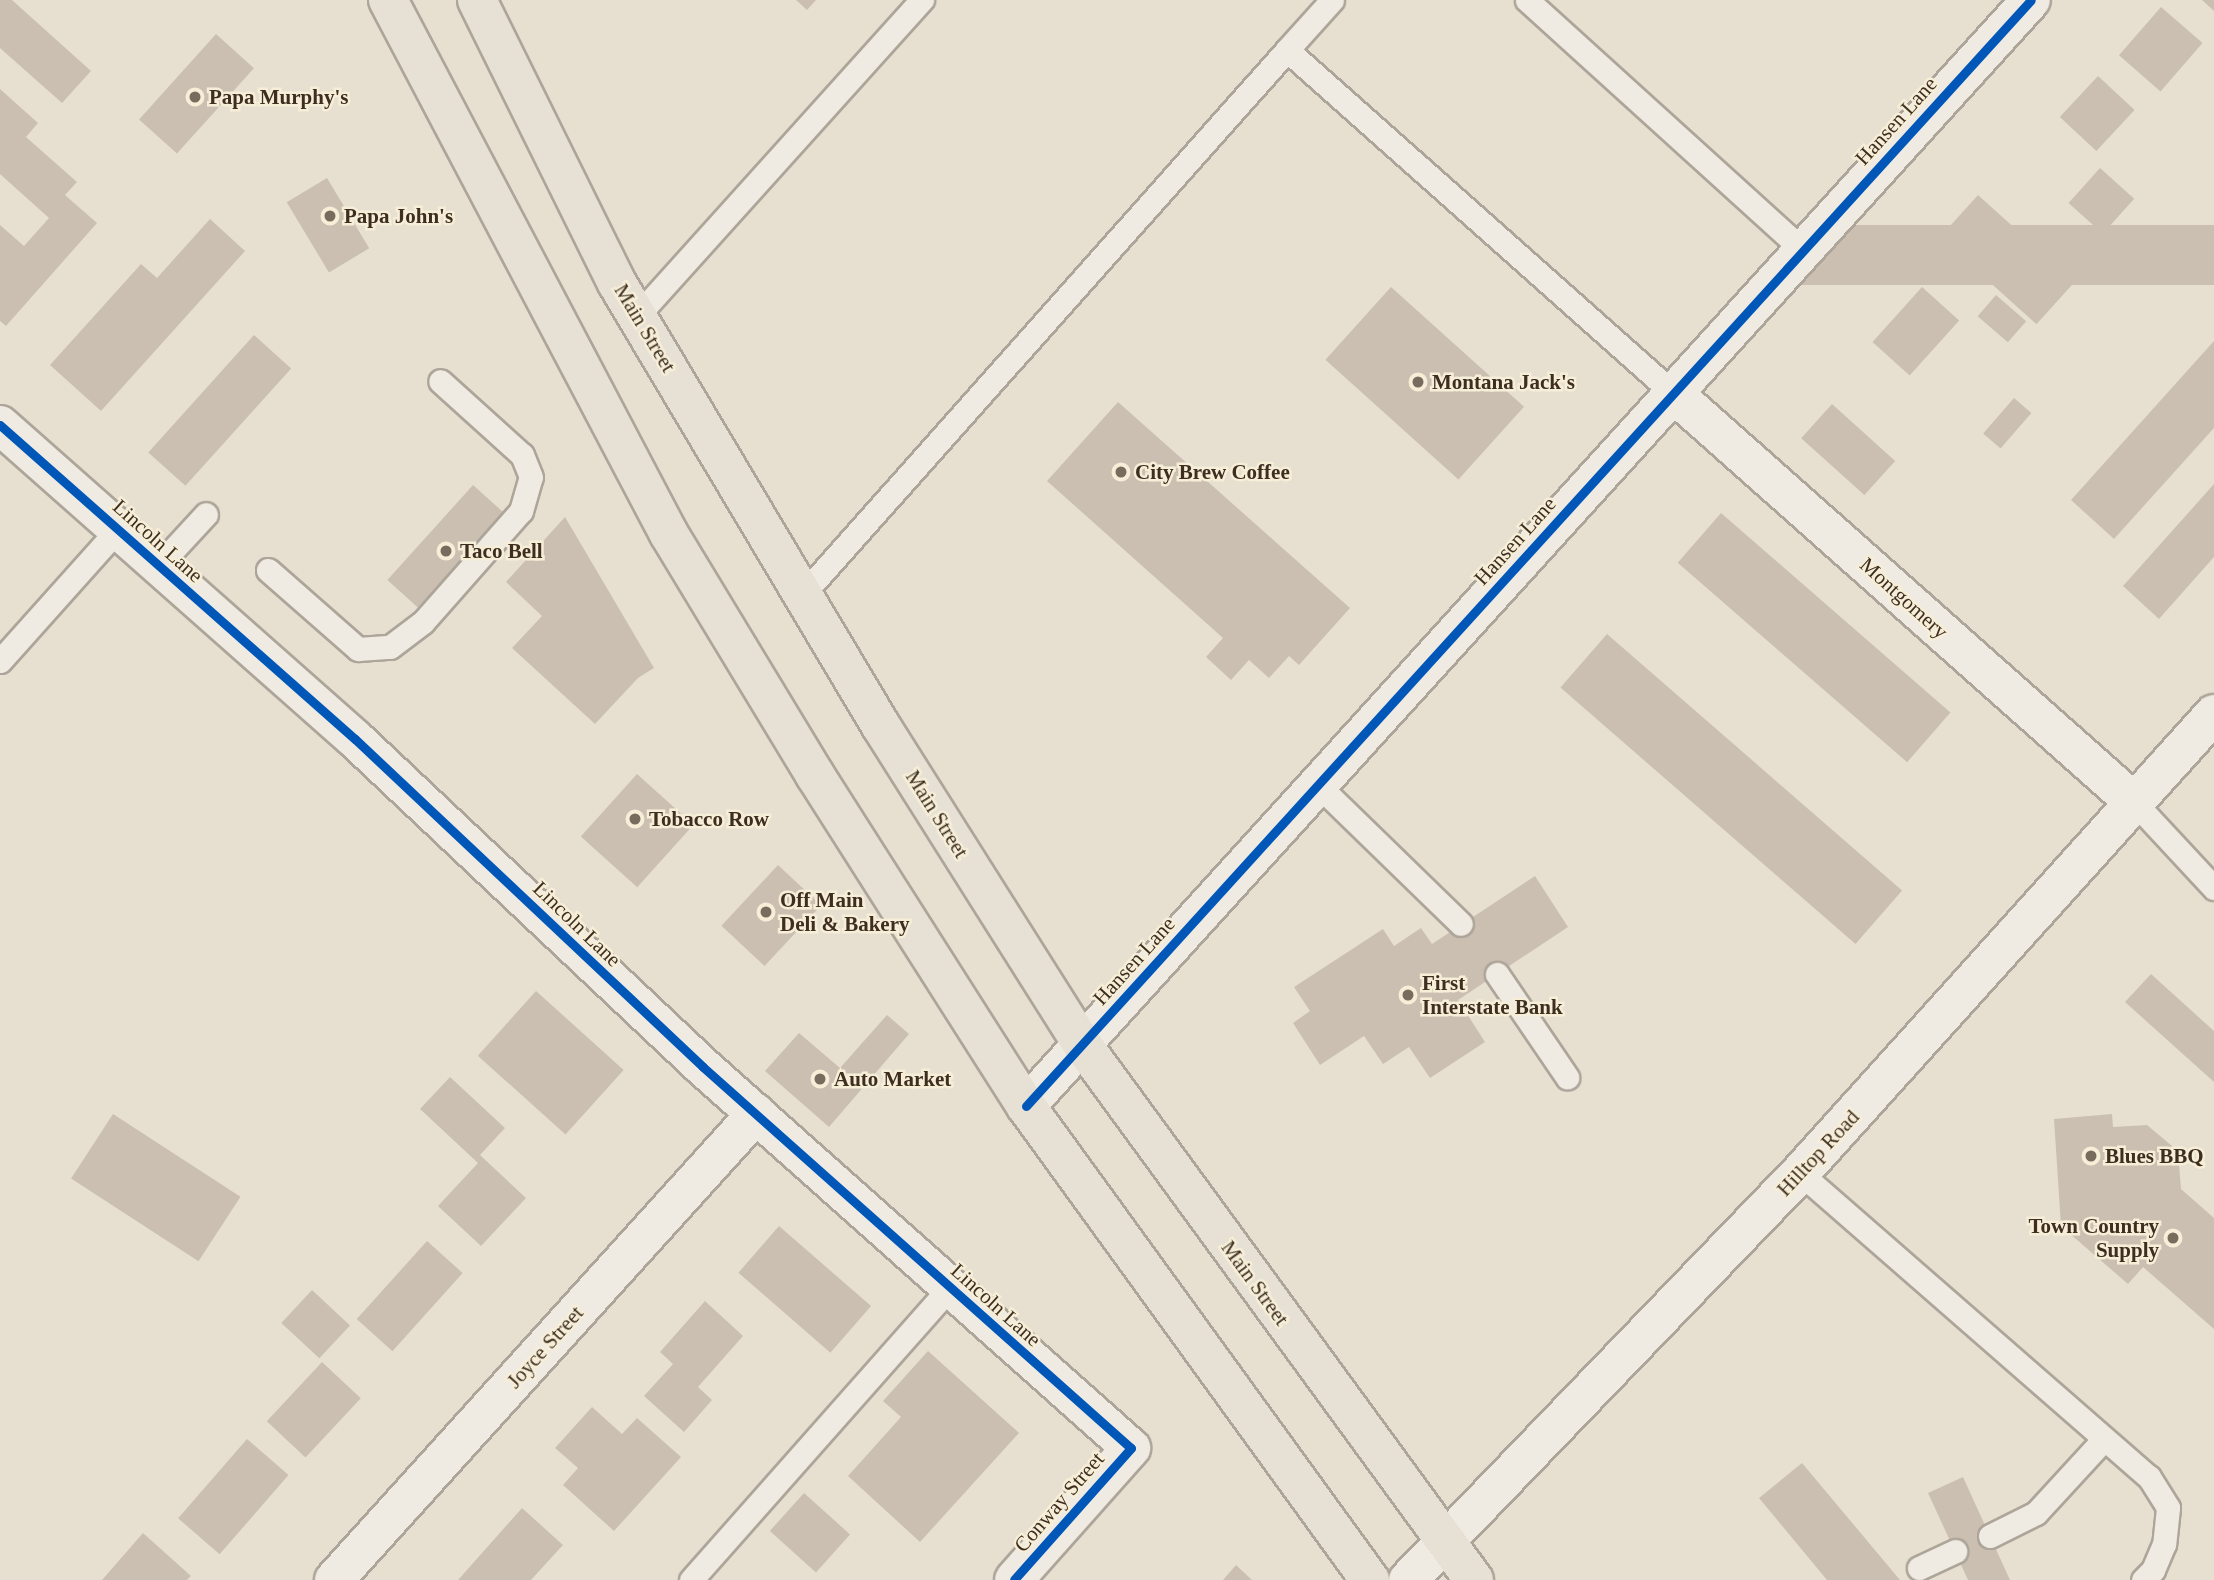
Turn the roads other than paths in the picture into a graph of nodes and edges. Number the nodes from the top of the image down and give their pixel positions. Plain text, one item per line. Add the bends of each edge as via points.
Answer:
1 (388, 0) edge
2 (477, 0) edge
3 (922, 0) edge
4 (1332, 0) edge
5 (1527, 0) edge
6 (2031, 0) edge
7 (1287, 50) junction
8 (1803, 250) junction
9 (637, 316) junction
10 (440, 381) dead end
11 (1672, 393) junction
12 (0, 425) edge
13 (206, 514) dead end
14 (119, 528) junction
15 (159, 565) junction
16 (268, 570) dead end
17 (803, 594) junction
18 (0, 661) edge
19 (2214, 714) edge
20 (1318, 785) junction
21 (2135, 803) junction
22 (2214, 888) edge
23 (1461, 924) dead end
24 (1497, 974) dead end
25 (1082, 1044) junction
26 (1567, 1077) dead end
27 (1026, 1106) junction
28 (756, 1114) junction
29 (1800, 1174) junction
30 (950, 1287) junction
31 (2104, 1438) junction
32 (1131, 1448) joint
33 (1990, 1536) dead end
34 (1444, 1542) junction
35 (1955, 1551) dead end
36 (1919, 1568) dead end
37 (334, 1580) edge
38 (691, 1580) edge
39 (1014, 1580) edge
40 (1370, 1580) edge
41 (1408, 1580) edge
42 (1474, 1580) edge
43 (2143, 1580) edge

1 - 27 main road via 669,534 815,775
2 - 9 main road, Main Street
3 - 9 lane
4 - 7 lane
5 - 8 lane
6 - 8 street, Hansen Lane
7 - 11 lane
7 - 17 lane
8 - 11 street, Hansen Lane
9 - 17 main road, Main Street
10 - 16 lane via 522,455 531,477 521,511 423,622 390,647 358,649
11 - 20 street, Hansen Lane
11 - 21 street, Montgomery
12 - 14 street, Lincoln Lane
13 - 15 lane
14 - 15 street, Lincoln Lane
14 - 18 lane
15 - 28 street, Lincoln Lane via 355,738
17 - 25 main road, Main Street
19 - 21 street, Hilltop Road
20 - 23 lane
20 - 25 street, Hansen Lane
21 - 22 lane
21 - 29 street, Hilltop Road
24 - 26 lane
25 - 27 street, Hansen Lane
25 - 34 main road, Main Street
27 - 40 main road
28 - 30 street, Lincoln Lane
28 - 37 street, Joyce Street
29 - 31 lane
29 - 34 street, Hilltop Road
30 - 32 street, Lincoln Lane
30 - 38 lane
31 - 33 lane via 2036,1513
31 - 43 lane via 2148,1477 2168,1508 2164,1544 2153,1570
32 - 39 street, Conway Street
34 - 41 street, Hilltop Road
34 - 42 main road, Main Street
35 - 36 lane

